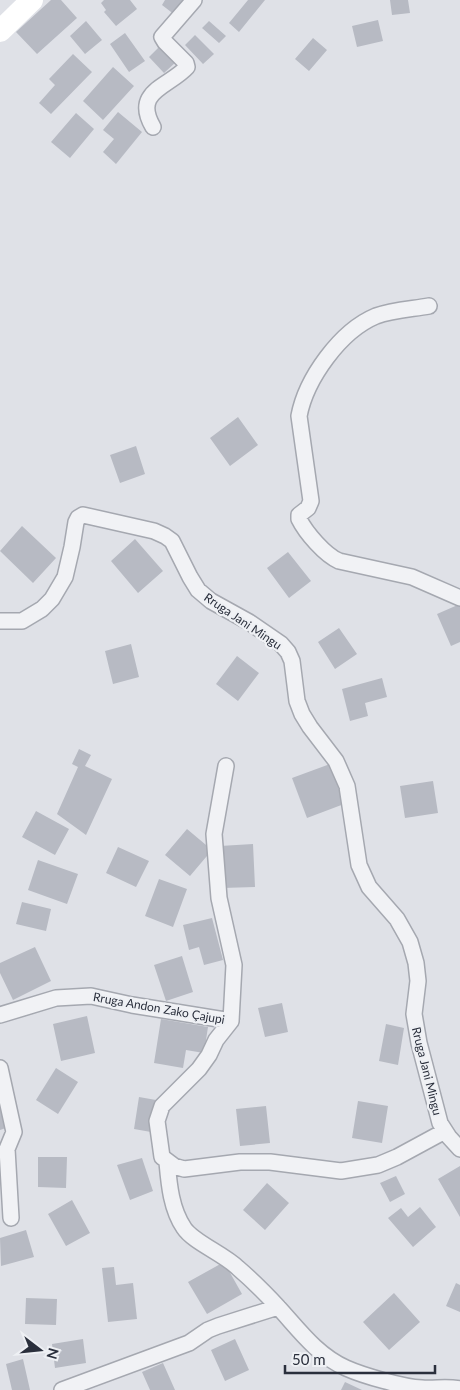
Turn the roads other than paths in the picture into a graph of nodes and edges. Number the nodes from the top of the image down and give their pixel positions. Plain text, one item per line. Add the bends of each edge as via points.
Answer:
1 (32, 0) edge
2 (194, 0) edge
3 (0, 31) edge
4 (153, 127) dead end
5 (429, 306) dead end
6 (460, 598) edge
7 (0, 622) edge
8 (226, 766) dead end
9 (0, 1015) edge
10 (231, 1021) junction
11 (0, 1068) edge
12 (445, 1131) junction
13 (460, 1149) edge
14 (167, 1162) junction
15 (11, 1218) dead end
16 (278, 1307) junction
17 (460, 1388) edge
18 (62, 1390) edge

1 - 3 street
2 - 4 street via 162,37 187,67 149,98 147,117
5 - 6 street via 383,314 365,322 330,353 315,374 298,416 311,496 310,505 299,519 323,549 339,561 412,577
7 - 12 street, Rruga Jani Mingu via 22,621 52,599 66,576 76,522 83,515 166,536 172,541 198,590 281,644 288,652 302,714 345,779 359,865 369,887 397,919 410,942 418,981 415,1028 440,1124
8 - 10 street via 214,834 219,898 234,965
9 - 10 street, Rruga Andon Zako Çajupi via 56,998 91,996
10 - 14 street via 199,1069 162,1106 157,1121 162,1158
11 - 15 street via 14,1132 7,1149
12 - 13 street, Rruga Jani Mingu
12 - 14 street via 378,1166 361,1168 325,1170 270,1162 240,1162 184,1169
14 - 16 street via 172,1196 184,1228 238,1267
16 - 17 street via 307,1340 333,1362 378,1378 422,1388
16 - 18 street via 218,1326 189,1343

